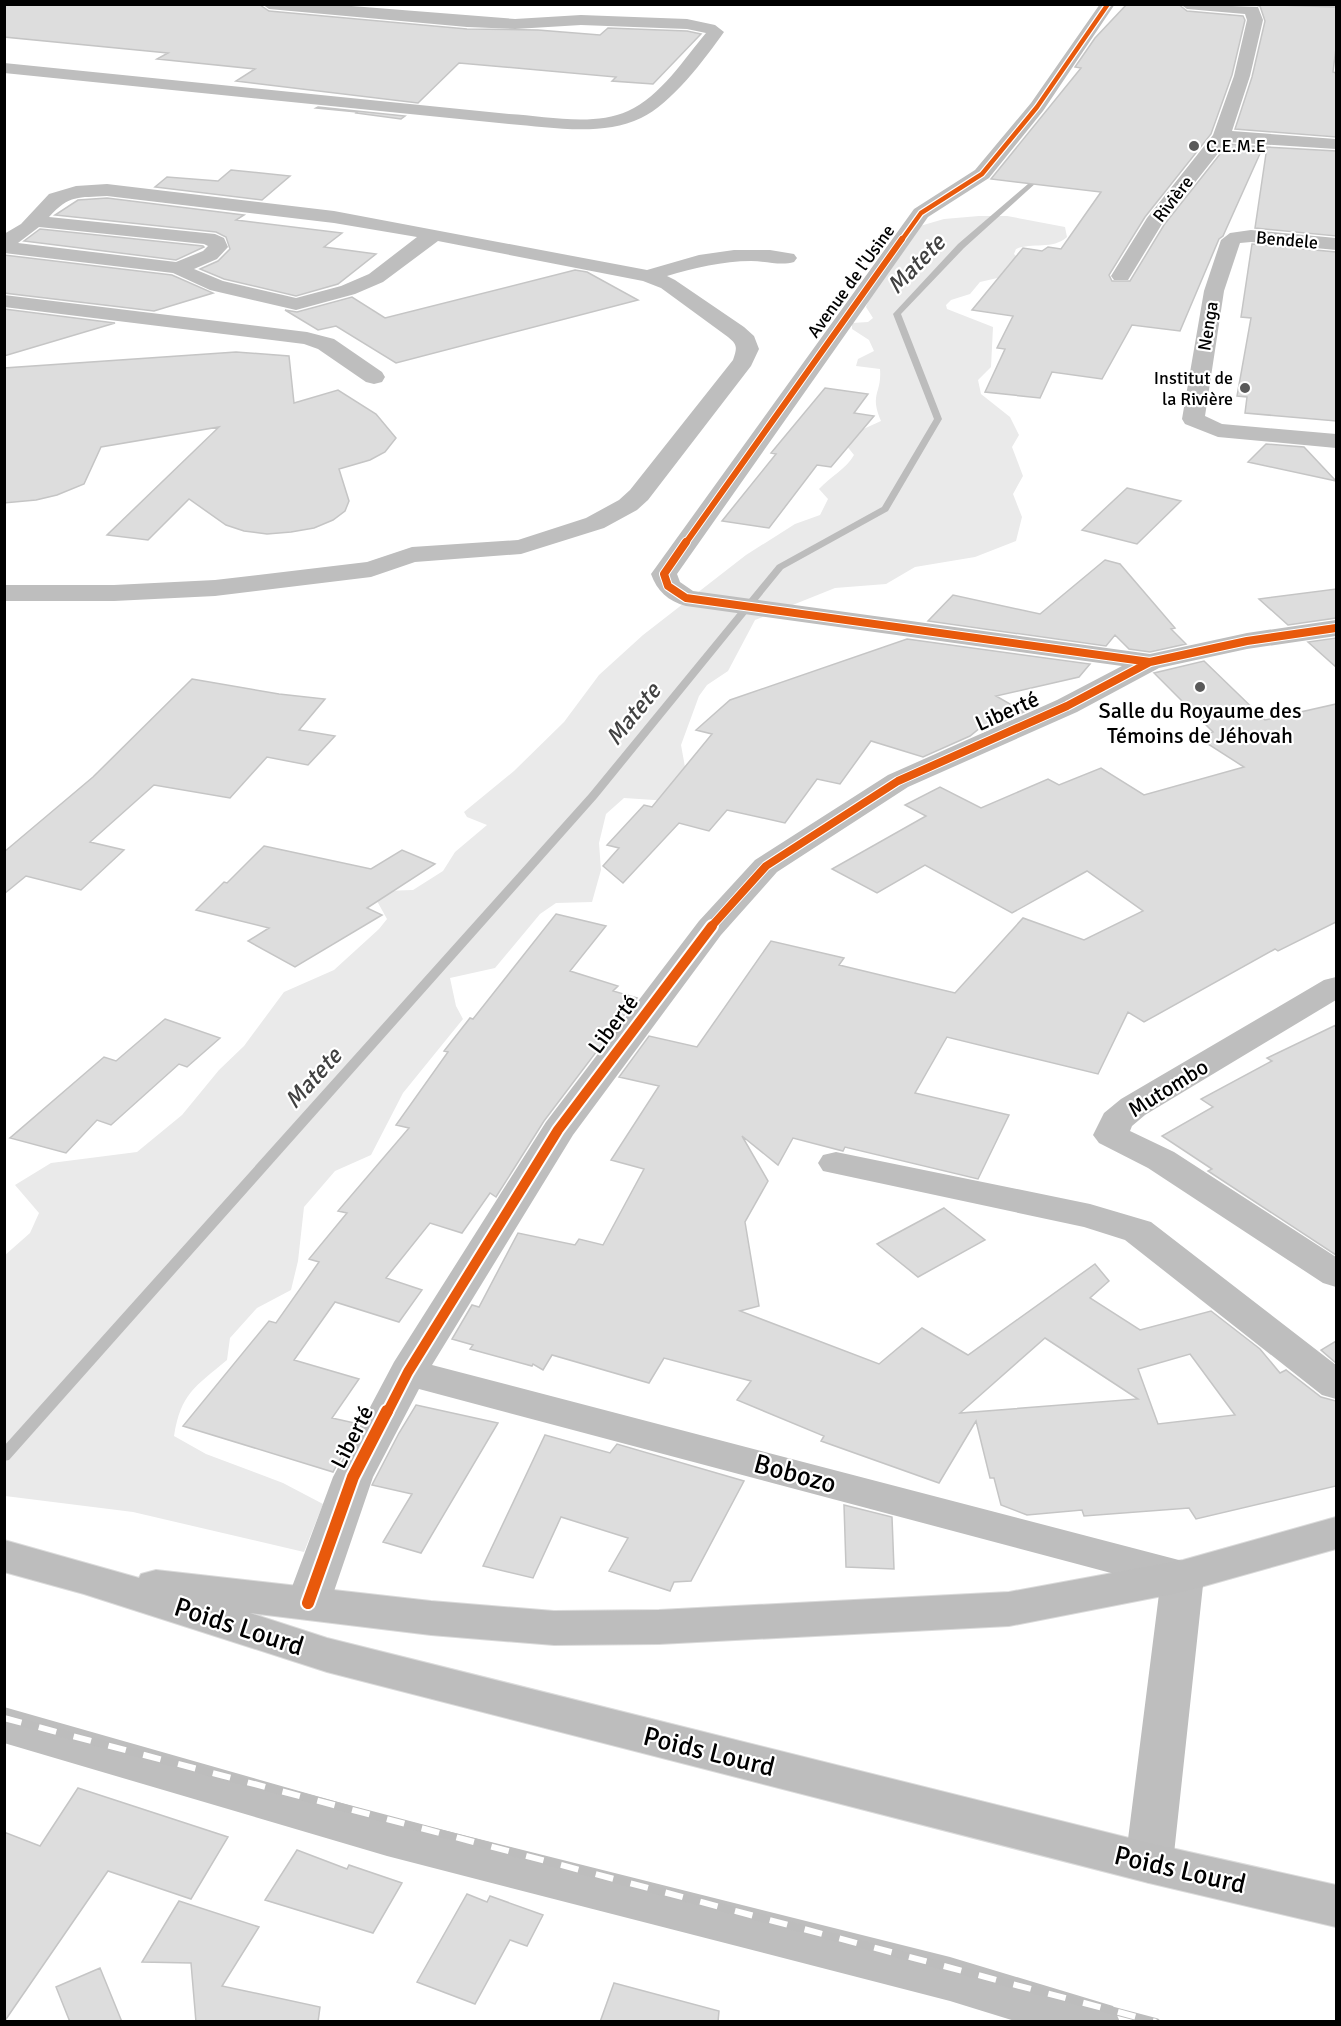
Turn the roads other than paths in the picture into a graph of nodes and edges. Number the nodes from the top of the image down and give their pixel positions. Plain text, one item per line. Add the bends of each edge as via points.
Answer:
1 (269, 4) edge
2 (613, 4) edge
3 (1108, 4) edge
4 (1188, 5) edge
5 (596, 20) junction
6 (4, 68) edge
7 (1222, 136) junction
8 (1336, 144) edge
9 (35, 221) junction
10 (434, 234) junction
11 (1237, 237) joint
12 (1336, 244) edge
13 (4, 245) edge
14 (787, 258) dead end
15 (178, 267) junction
16 (648, 276) junction
17 (1121, 276) dead end
18 (4, 301) edge
19 (296, 304) junction
20 (151, 320) junction
21 (374, 377) dead end
22 (1336, 441) edge
23 (4, 593) edge
24 (686, 598) joint
25 (1336, 628) edge
26 (1150, 662) junction
27 (1336, 987) edge
28 (836, 1163) dead end
29 (1336, 1274) edge
30 (408, 1372) junction
31 (1336, 1385) edge
32 (1336, 1533) edge
33 (4, 1556) edge
34 (1183, 1576) junction
35 (86, 1578) junction
36 (308, 1603) junction
37 (4, 1725) edge
38 (1149, 1863) junction
39 (1334, 1902) edge
40 (1095, 2022) edge

1 - 5 street via 467,22
2 - 5 street
3 - 24 street, Avenue de l'Usine via 1037,107 982,174 921,213 831,337 664,574 668,586
4 - 7 street, Rivière via 1252,10 1255,20
5 - 6 street via 687,24 716,32 655,100 635,114 613,121 509,120
7 - 8 street
7 - 17 street, Rivière via 1154,222
9 - 10 street via 56,198 107,190 334,217
9 - 13 street
9 - 15 street via 208,238 216,242 218,248 210,255
10 - 16 street
10 - 19 street via 376,278
11 - 12 street, Bendele
11 - 22 street, Nenga via 1231,240 1214,291 1193,419 1218,430
13 - 15 street
14 - 16 street via 750,254 674,267
15 - 19 street via 217,286
16 - 23 street via 668,284 736,332 746,340 748,349 743,361 639,495 606,518 521,548 412,555 345,573 215,588
18 - 20 street
19 - 20 street
20 - 21 street via 307,338 326,344
24 - 26 street, Liberté
25 - 26 street, Liberté via 1246,641
26 - 30 street, Liberté via 1067,706 898,781 766,866 710,928 558,1130
27 - 29 street, Mutombo via 1133,1107 1116,1121 1111,1135 1161,1160
28 - 31 street via 1090,1216 1138,1231
30 - 34 street, Bobozo
30 - 36 street, Liberté via 353,1477
32 - 34 main road, Poids Lourd
33 - 35 main road, Poids Lourd
34 - 36 main road, Poids Lourd via 1009,1609 659,1627 554,1628
34 - 38 street
35 - 36 main road, Poids Lourd
35 - 38 main road, Poids Lourd via 327,1655
37 - 40 street via 387,1836 950,1979
38 - 39 main road, Poids Lourd

